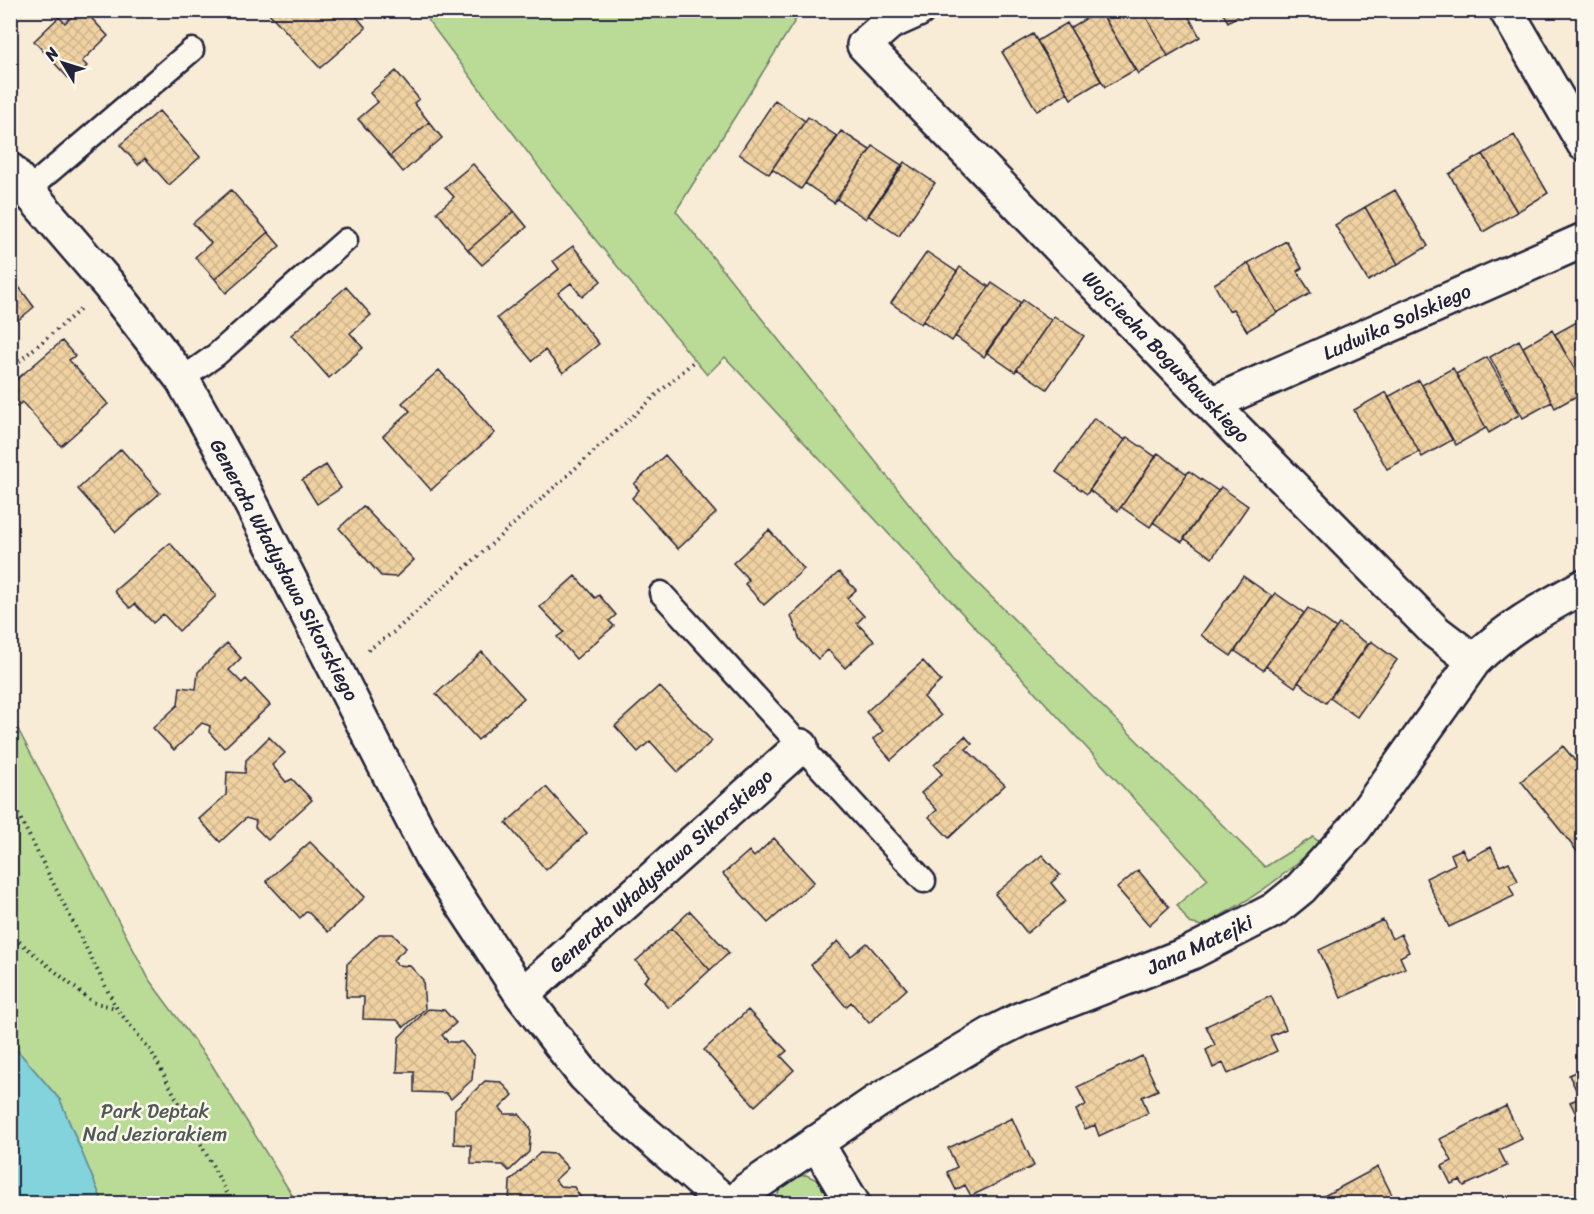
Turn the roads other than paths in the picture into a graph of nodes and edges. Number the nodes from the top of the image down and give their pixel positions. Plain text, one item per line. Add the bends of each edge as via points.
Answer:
1 (918, 10) edge
2 (1506, 10) edge
3 (192, 50) dead end
4 (1584, 144) edge
5 (19, 180) edge
6 (346, 240) dead end
7 (1584, 240) edge
8 (182, 380) junction
9 (1211, 404) junction
10 (1584, 586) edge
11 (661, 593) dead end
12 (1474, 661) junction
13 (801, 746) junction
14 (924, 881) dead end
15 (522, 995) junction
16 (816, 1142) junction
17 (727, 1203) edge
18 (735, 1203) edge
19 (853, 1203) edge

1 - 9 street, Wojciecha Bogusławskiego via 889,23 864,45
2 - 4 street
3 - 5 lane
5 - 8 street, Generała Władysława Sikorskiego via 109,285
6 - 8 lane via 216,355
7 - 9 street, Ludwika Solskiego
8 - 15 street, Generała Władysława Sikorskiego via 241,483 432,858
9 - 12 street, Wojciecha Bogusławskiego via 1436,632
10 - 12 street, Jana Matejki via 1527,617
11 - 13 lane
12 - 16 street, Jana Matejki via 1355,828 1301,888 1274,910 1190,953 1002,1028
13 - 14 lane
13 - 15 street, Generała Władysława Sikorskiego
15 - 17 street, Generała Władysława Sikorskiego via 584,1075
16 - 18 street, Jana Matejki via 747,1190
16 - 19 street

